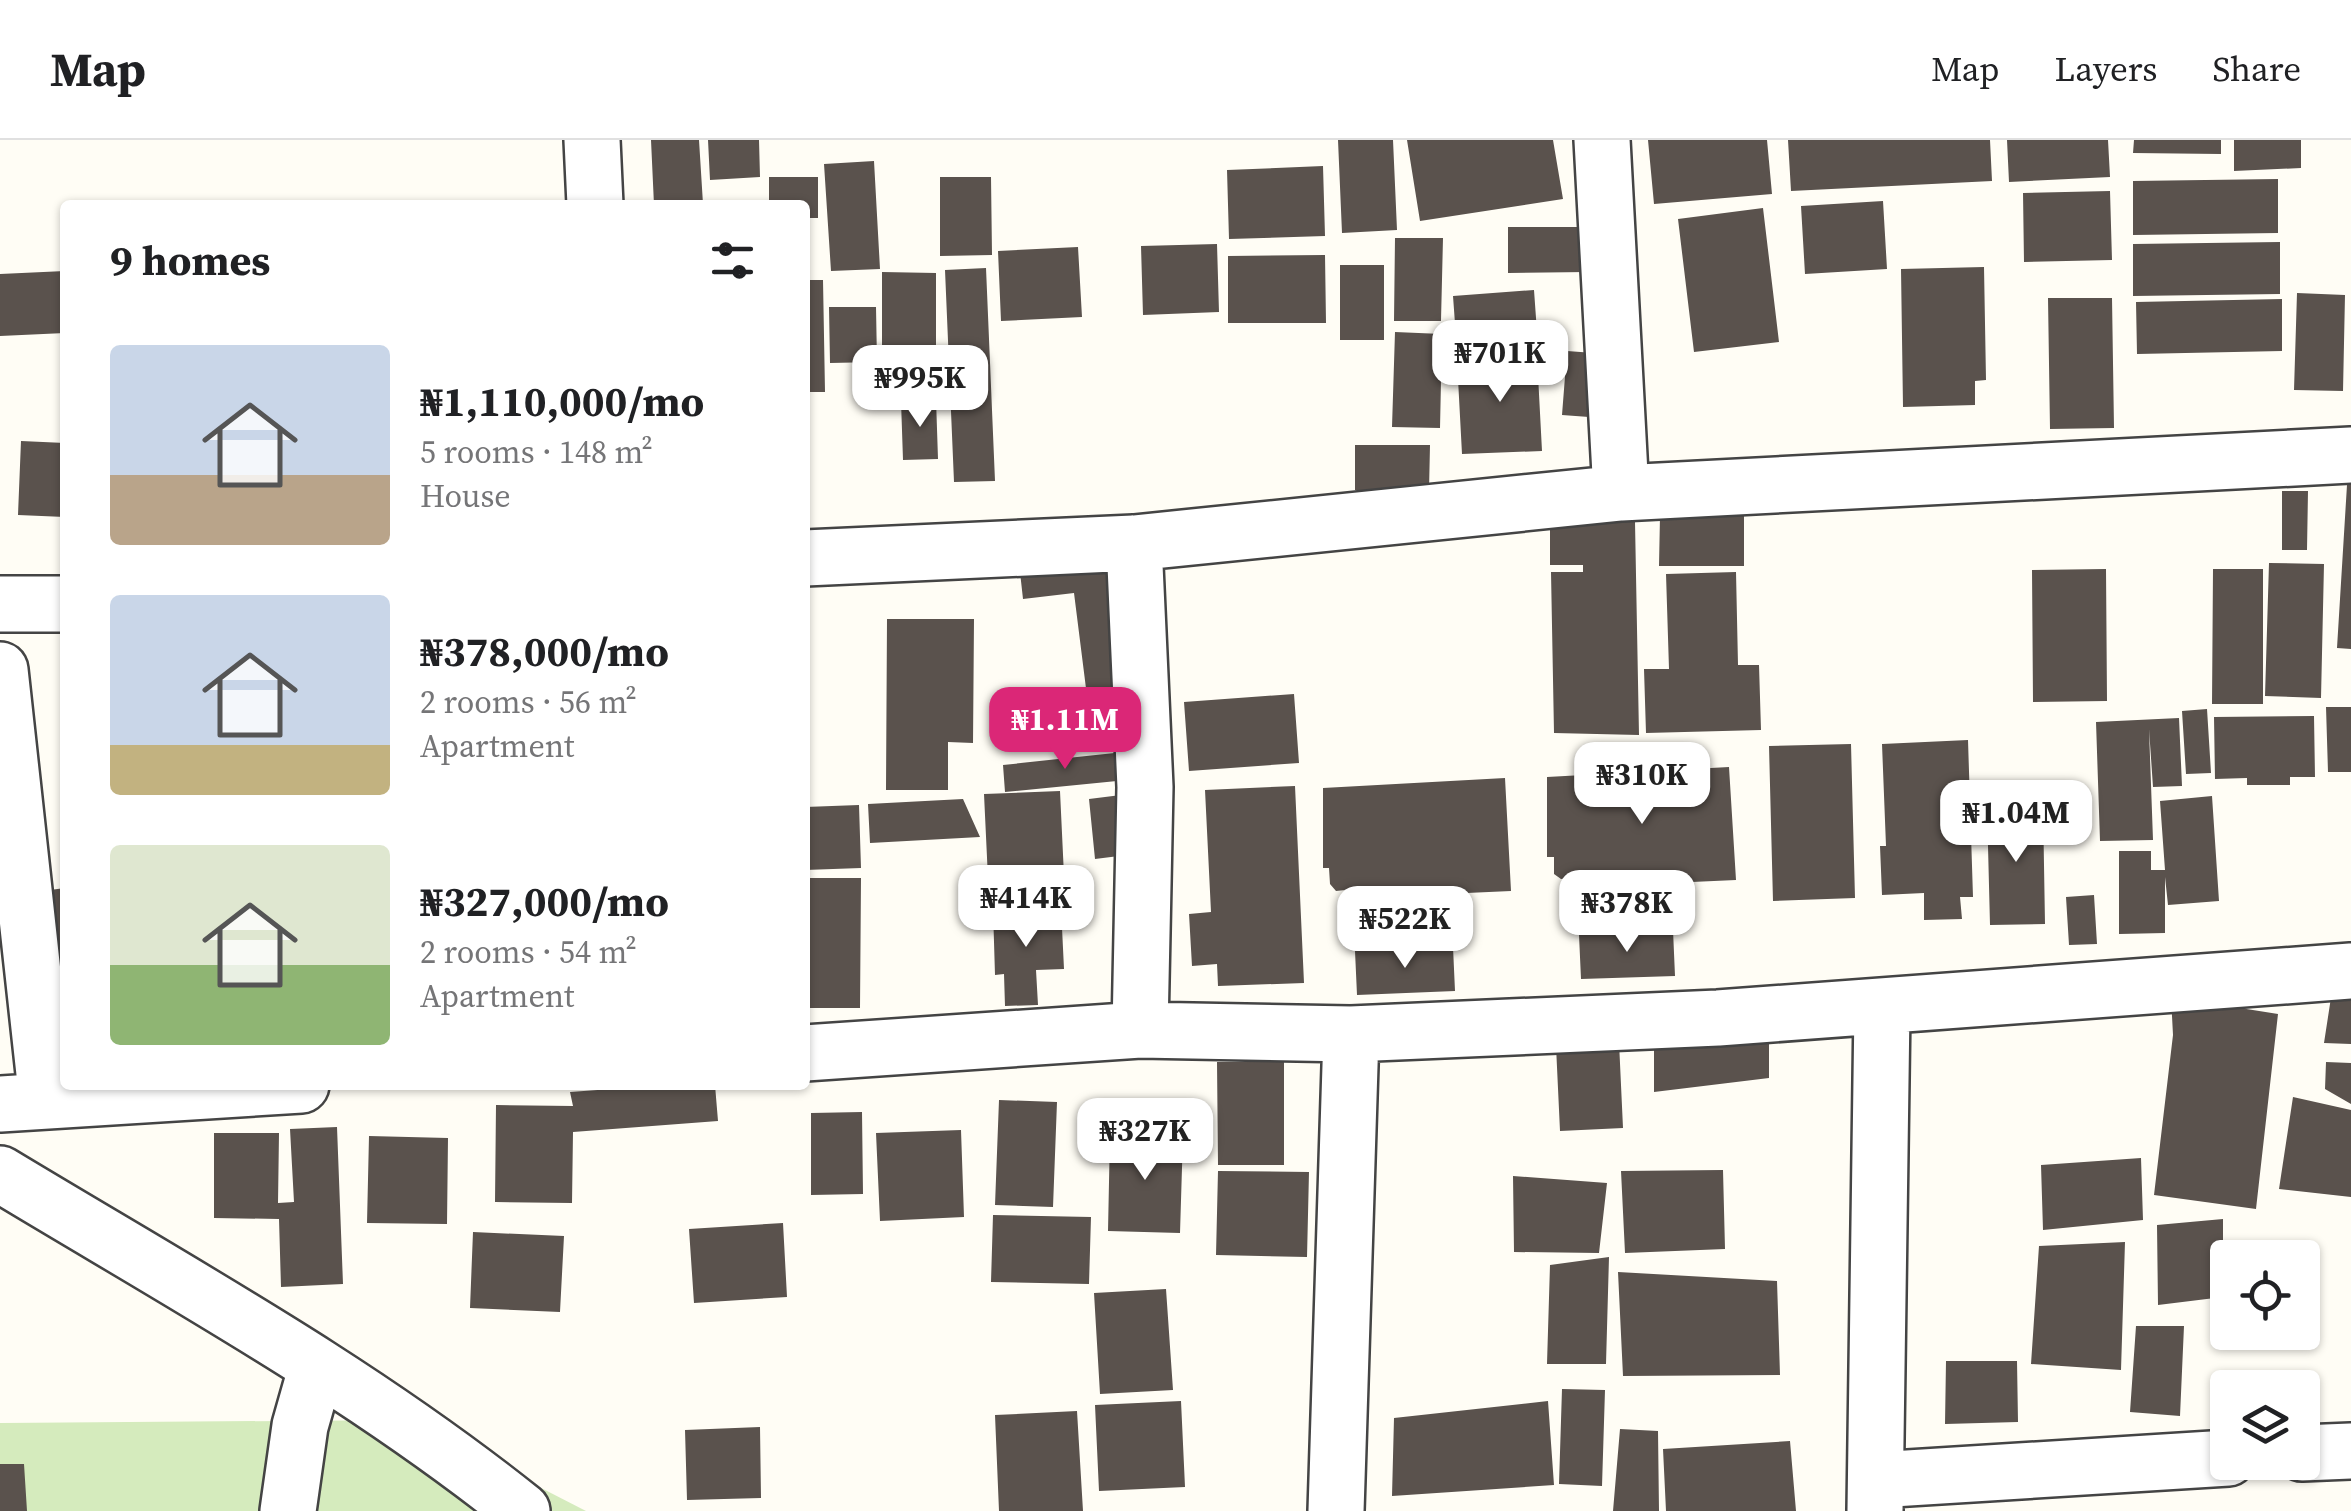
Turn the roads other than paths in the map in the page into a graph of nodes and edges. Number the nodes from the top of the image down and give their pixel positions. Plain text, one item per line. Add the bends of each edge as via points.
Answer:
1 (592, 140) edge
2 (1602, 140) edge
3 (596, 200) edge
4 (2351, 454) edge
5 (1621, 493) junction
6 (1134, 543) junction
7 (810, 558) edge
8 (0, 604) edge
9 (60, 604) edge
10 (0, 670) edge
11 (2351, 971) edge
12 (1882, 1008) junction
13 (1140, 1030) junction
14 (1351, 1034) junction
15 (810, 1053) edge
16 (220, 1090) edge
17 (24, 1102) edge
18 (0, 1174) edge
19 (317, 1366) junction
20 (2351, 1451) edge
21 (2320, 1452) edge
22 (2210, 1460) edge
23 (1875, 1496) edge
24 (288, 1511) edge
25 (522, 1511) edge
26 (1336, 1511) edge

1 - 3 street
2 - 5 street
4 - 5 street
5 - 6 street
6 - 7 street
6 - 13 street via 1145,787
8 - 9 street
10 - 17 street
11 - 12 street
12 - 14 street
12 - 23 street
13 - 14 street
13 - 15 street
14 - 26 street
16 - 17 street
18 - 19 street
19 - 24 street
19 - 25 street
20 - 21 street
22 - 23 street

